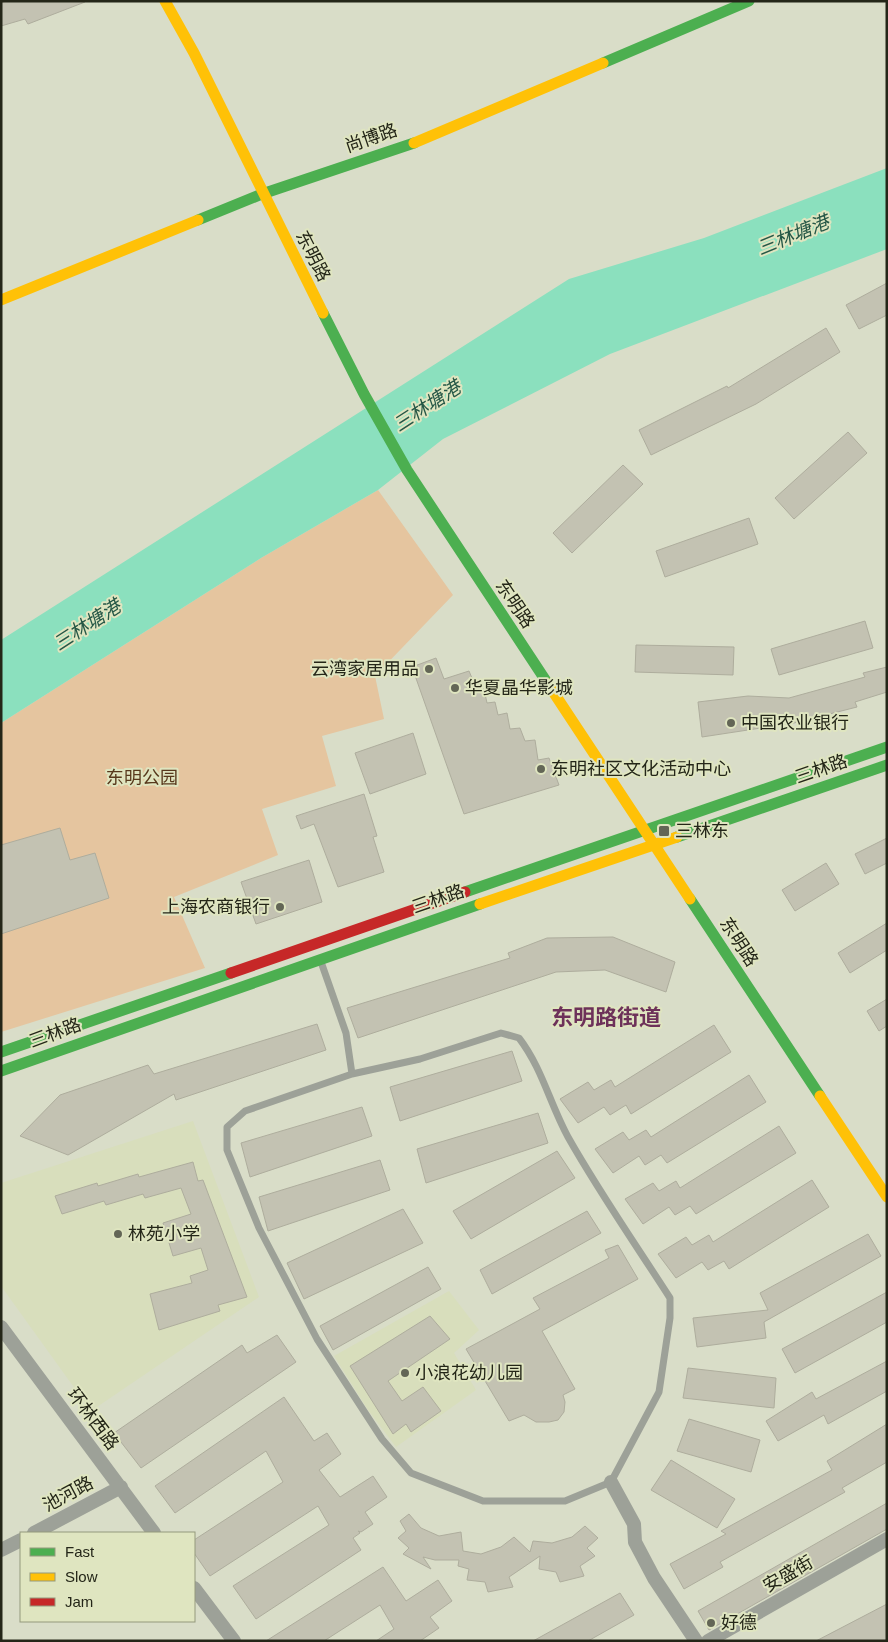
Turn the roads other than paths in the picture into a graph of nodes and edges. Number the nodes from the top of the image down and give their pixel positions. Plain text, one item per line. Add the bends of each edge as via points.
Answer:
1 (165, 1) edge
2 (749, 1) edge
3 (262, 194) junction
4 (1, 300) edge
5 (887, 748) edge
6 (887, 765) edge
7 (645, 830) junction
8 (654, 844) junction
9 (320, 958) junction
10 (1, 1052) edge
11 (1, 1071) edge
12 (352, 1074) junction
13 (887, 1197) edge
14 (1, 1327) edge
15 (611, 1482) junction
16 (120, 1487) junction
17 (36, 1532) edge
18 (153, 1532) edge
19 (887, 1539) edge
20 (20, 1540) edge
21 (1, 1550) edge
22 (195, 1589) edge
23 (234, 1641) edge
24 (696, 1641) edge
25 (708, 1641) edge

1 - 3 main road, 东明路 via 194,53
2 - 3 main road, 尚博路 via 422,140
3 - 4 main road, 尚博路
3 - 7 main road, 东明路 via 364,394 407,470
5 - 7 main road, 三林路
6 - 8 main road, 三林路
7 - 8 main road, 东明路
7 - 10 main road, 三林路
8 - 9 main road, 三林路
8 - 13 main road, 东明路
9 - 11 main road, 三林路
9 - 12 lane via 346,1033
12 - 15 lane via 420,1059 501,1033 520,1038 526,1046 567,1136 670,1298 670,1318 658,1392
12 - 15 lane via 245,1111 226,1127 226,1150 259,1228 317,1339 382,1439 411,1473 483,1502 565,1501
14 - 16 street, 环林西路
15 - 24 street via 634,1524 635,1542 654,1578
16 - 17 street, 池河路
16 - 18 street, 环林西路
19 - 25 street, 安盛街
20 - 21 street
22 - 23 street

